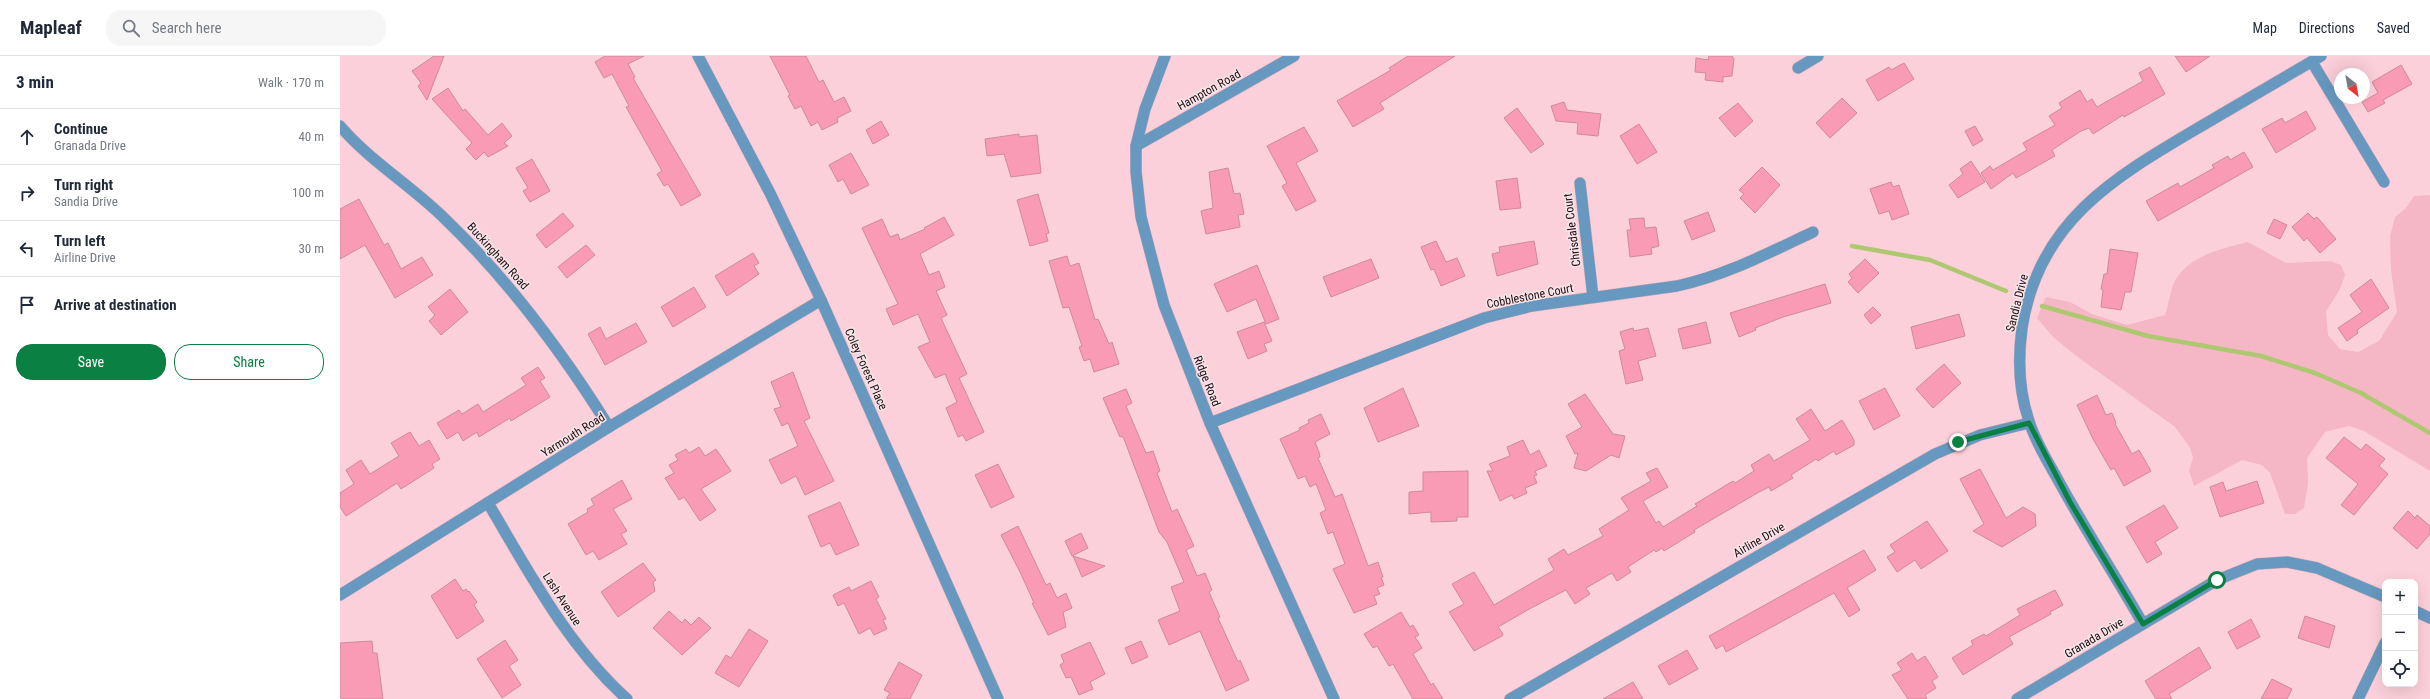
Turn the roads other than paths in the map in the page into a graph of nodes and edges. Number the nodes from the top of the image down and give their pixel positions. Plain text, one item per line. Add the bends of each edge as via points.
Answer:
1 (698, 56) edge
2 (1165, 56) edge
3 (1294, 56) edge
4 (1818, 56) edge
5 (2316, 59) edge
6 (1798, 68) dead end
7 (340, 126) edge
8 (1136, 146) junction
9 (2384, 182) dead end
10 (1580, 183) dead end
11 (1814, 232) dead end
12 (1593, 297) junction
13 (821, 300) junction
14 (1210, 423) junction
15 (2029, 423) junction
16 (609, 427) junction
17 (488, 503) junction
18 (340, 595) edge
19 (2382, 595) edge
20 (2418, 612) edge
21 (2430, 618) edge
22 (2143, 624) junction
23 (2382, 649) edge
24 (627, 699) edge
25 (998, 699) edge
26 (1334, 699) edge
27 (1510, 699) edge
28 (2017, 699) edge
29 (2358, 699) edge

1 - 13 street, Coley Forest Place via 770,193
2 - 8 street, Ridge Road via 1145,109
3 - 8 street, Hampton Road
4 - 6 street
5 - 9 street
5 - 15 street, Sandia Drive via 2145,159 2096,194 2066,224 2039,270 2023,321 2021,376
7 - 16 street, Buckingham Road via 441,215 486,259 542,326
8 - 14 street, Ridge Road via 1141,217 1164,305
10 - 12 street, Chrisdale Court
11 - 12 street, Cobblestone Court via 1726,273 1677,286
12 - 14 street, Cobblestone Court via 1532,306 1484,318
13 - 16 street, Yarmouth Road
13 - 25 street, Coley Forest Place
14 - 26 street, Ridge Road
15 - 22 street, Sandia Drive via 2070,502
15 - 27 street, Airline Drive via 1980,435 1936,454
16 - 17 street, Yarmouth Road
17 - 18 street, Yarmouth Road
17 - 24 street, Lash Avenue via 570,635 587,658
19 - 22 street, Granada Drive via 2317,568 2287,562 2257,564 2217,580
20 - 21 street
22 - 28 street, Granada Drive
23 - 29 street

